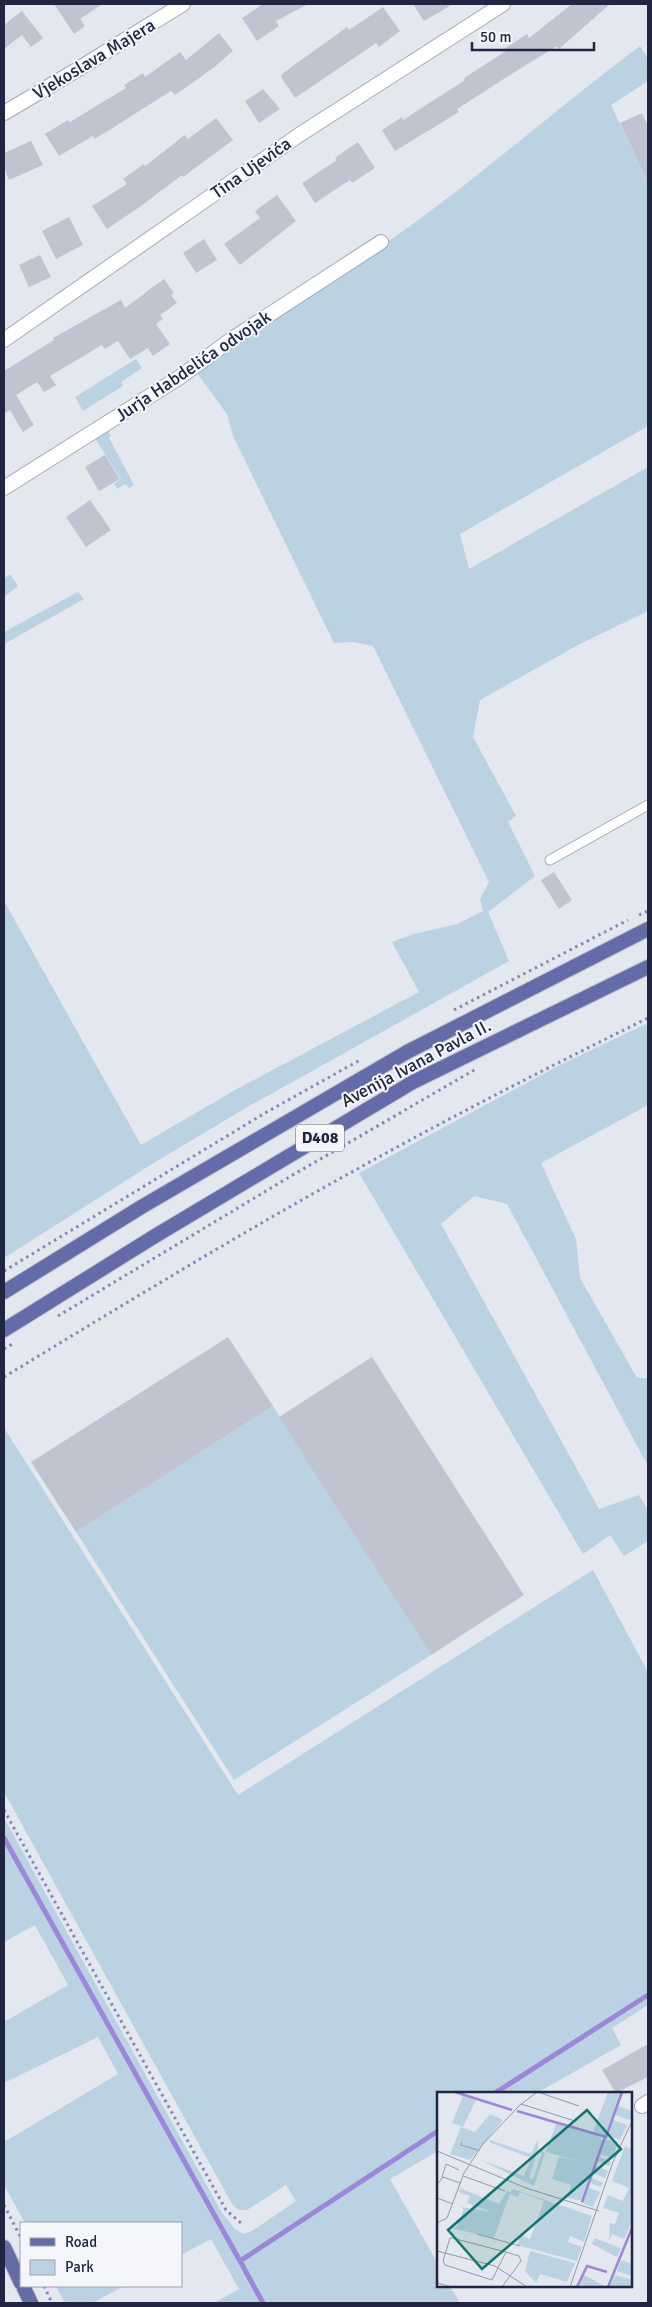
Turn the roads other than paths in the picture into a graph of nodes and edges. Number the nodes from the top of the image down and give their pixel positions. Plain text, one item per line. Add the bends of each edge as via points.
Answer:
1 (183, 4) edge
2 (503, 4) edge
3 (4, 112) edge
4 (381, 242) dead end
5 (4, 340) edge
6 (4, 488) edge
7 (648, 805) edge
8 (550, 860) dead end
9 (648, 929) edge
10 (648, 967) edge
11 (4, 1292) edge
12 (4, 1330) edge
13 (4, 2247) edge
14 (20, 2280) edge
15 (23, 2287) edge
16 (31, 2303) edge

1 - 3 street, Vjekoslava Majera
2 - 5 street, Tina Ujevića via 299,135
4 - 6 street, Jurja Habdelića odvojak via 232,339 180,377
7 - 8 lane
9 - 11 main road, Avenija Ivana Pavla II. / D408 via 407,1052 143,1206
10 - 12 main road, Avenija Ivana Pavla II. / D408 via 413,1082
13 - 14 main road
15 - 16 main road

